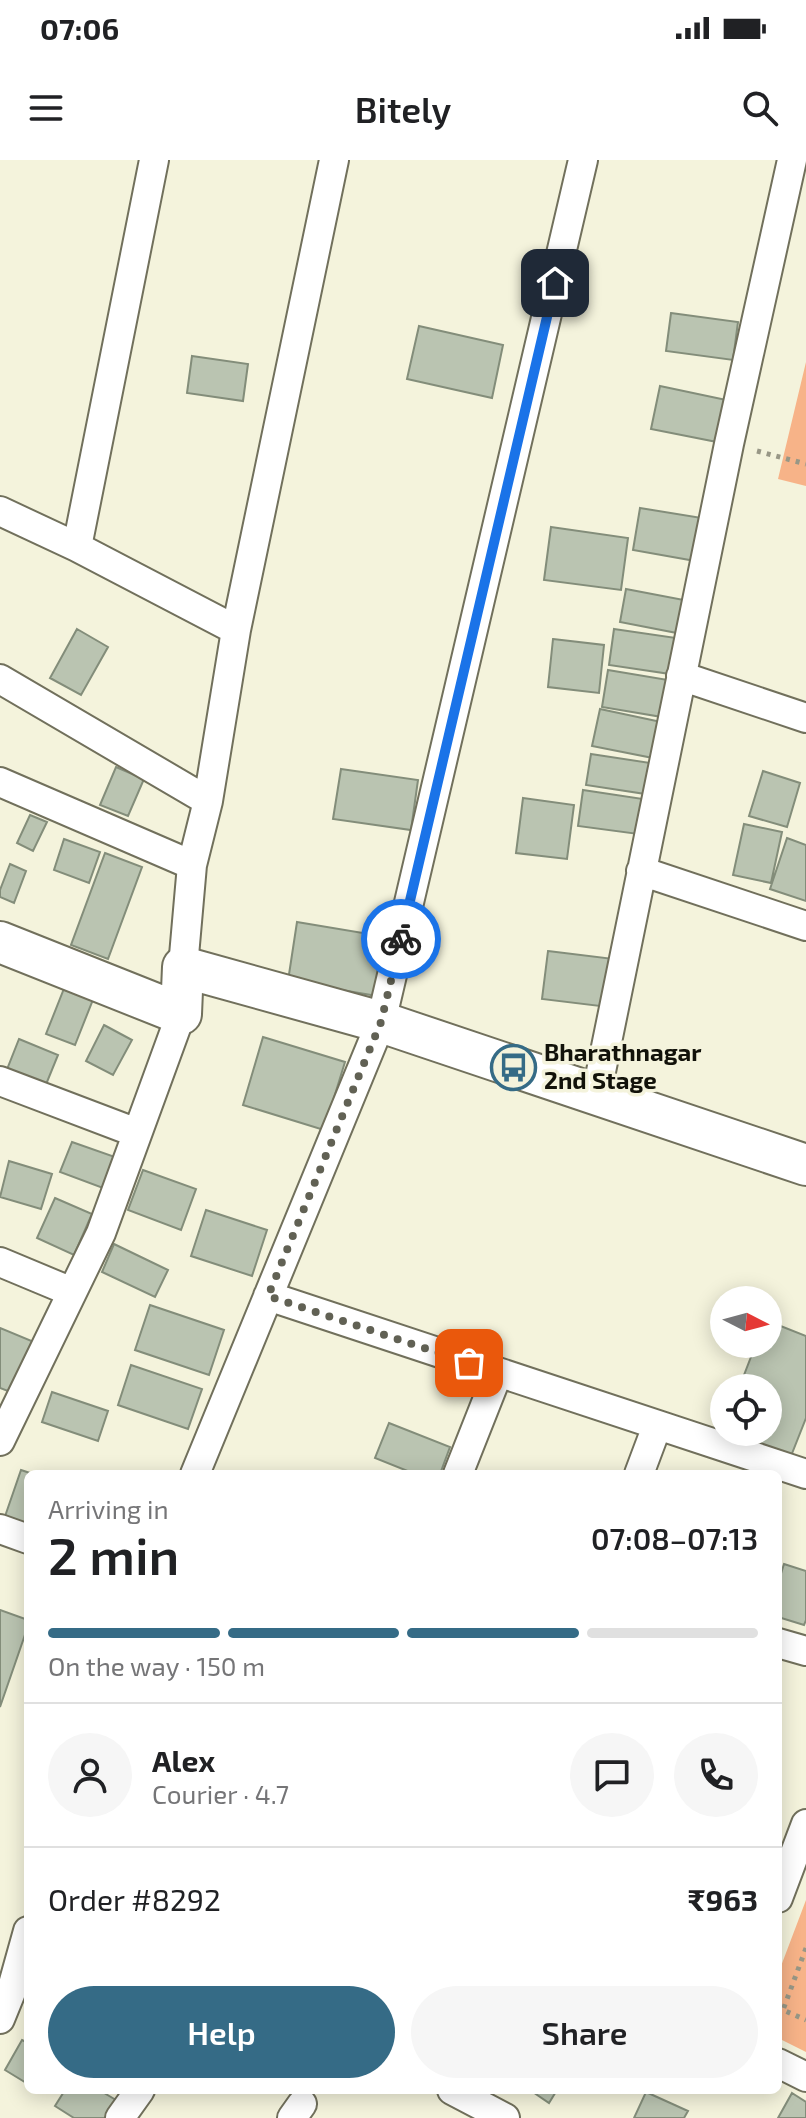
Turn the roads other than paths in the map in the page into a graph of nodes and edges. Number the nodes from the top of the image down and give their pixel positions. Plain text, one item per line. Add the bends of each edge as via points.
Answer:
1 (154, 160) edge
2 (334, 160) edge
3 (583, 160) edge
4 (792, 160) edge
5 (799, 160) edge
6 (806, 162) edge
7 (0, 511) edge
8 (77, 547) junction
9 (236, 630) junction
10 (681, 676) junction
11 (0, 679) edge
12 (806, 718) edge
13 (0, 782) edge
14 (208, 801) junction
15 (192, 865) junction
16 (641, 871) junction
17 (806, 926) edge
18 (0, 942) edge
19 (183, 967) junction
20 (181, 1014) junction
21 (381, 1022) junction
22 (0, 1081) edge
23 (596, 1096) junction
24 (137, 1133) junction
25 (806, 1165) edge
26 (0, 1262) edge
27 (72, 1292) junction
28 (268, 1296) junction
29 (498, 1373) junction
30 (7, 1408) edge
31 (657, 1426) junction
32 (0, 1441) edge
33 (197, 1470) edge
34 (460, 1470) edge
35 (640, 1470) edge
36 (806, 1474) edge
37 (0, 1529) edge
38 (24, 1538) edge
39 (782, 1644) edge
40 (806, 1651) edge
41 (806, 1824) edge
42 (782, 1887) edge
43 (24, 1945) edge
44 (0, 2019) edge
45 (782, 2065) edge
46 (806, 2077) edge
47 (137, 2094) edge
48 (460, 2094) edge
49 (120, 2118) edge
50 (505, 2118) edge

1 - 8 street
2 - 9 street
3 - 21 street
4 - 10 street
5 - 6 street
7 - 8 street
8 - 9 street
9 - 14 street
10 - 12 street
10 - 16 street
11 - 14 street
13 - 15 street
14 - 15 street
15 - 19 street
16 - 17 street
16 - 23 street
18 - 20 street
19 - 20 street
19 - 21 street
20 - 24 street
21 - 23 street
21 - 28 street
22 - 24 street
23 - 25 street
24 - 27 street via 101,1233
26 - 27 street
27 - 30 street
28 - 29 street
28 - 33 street
29 - 31 street
29 - 34 street
30 - 32 street
31 - 35 street
31 - 36 street
37 - 38 street
39 - 40 street
41 - 42 street
43 - 44 street
45 - 46 street
47 - 49 street
48 - 50 street

